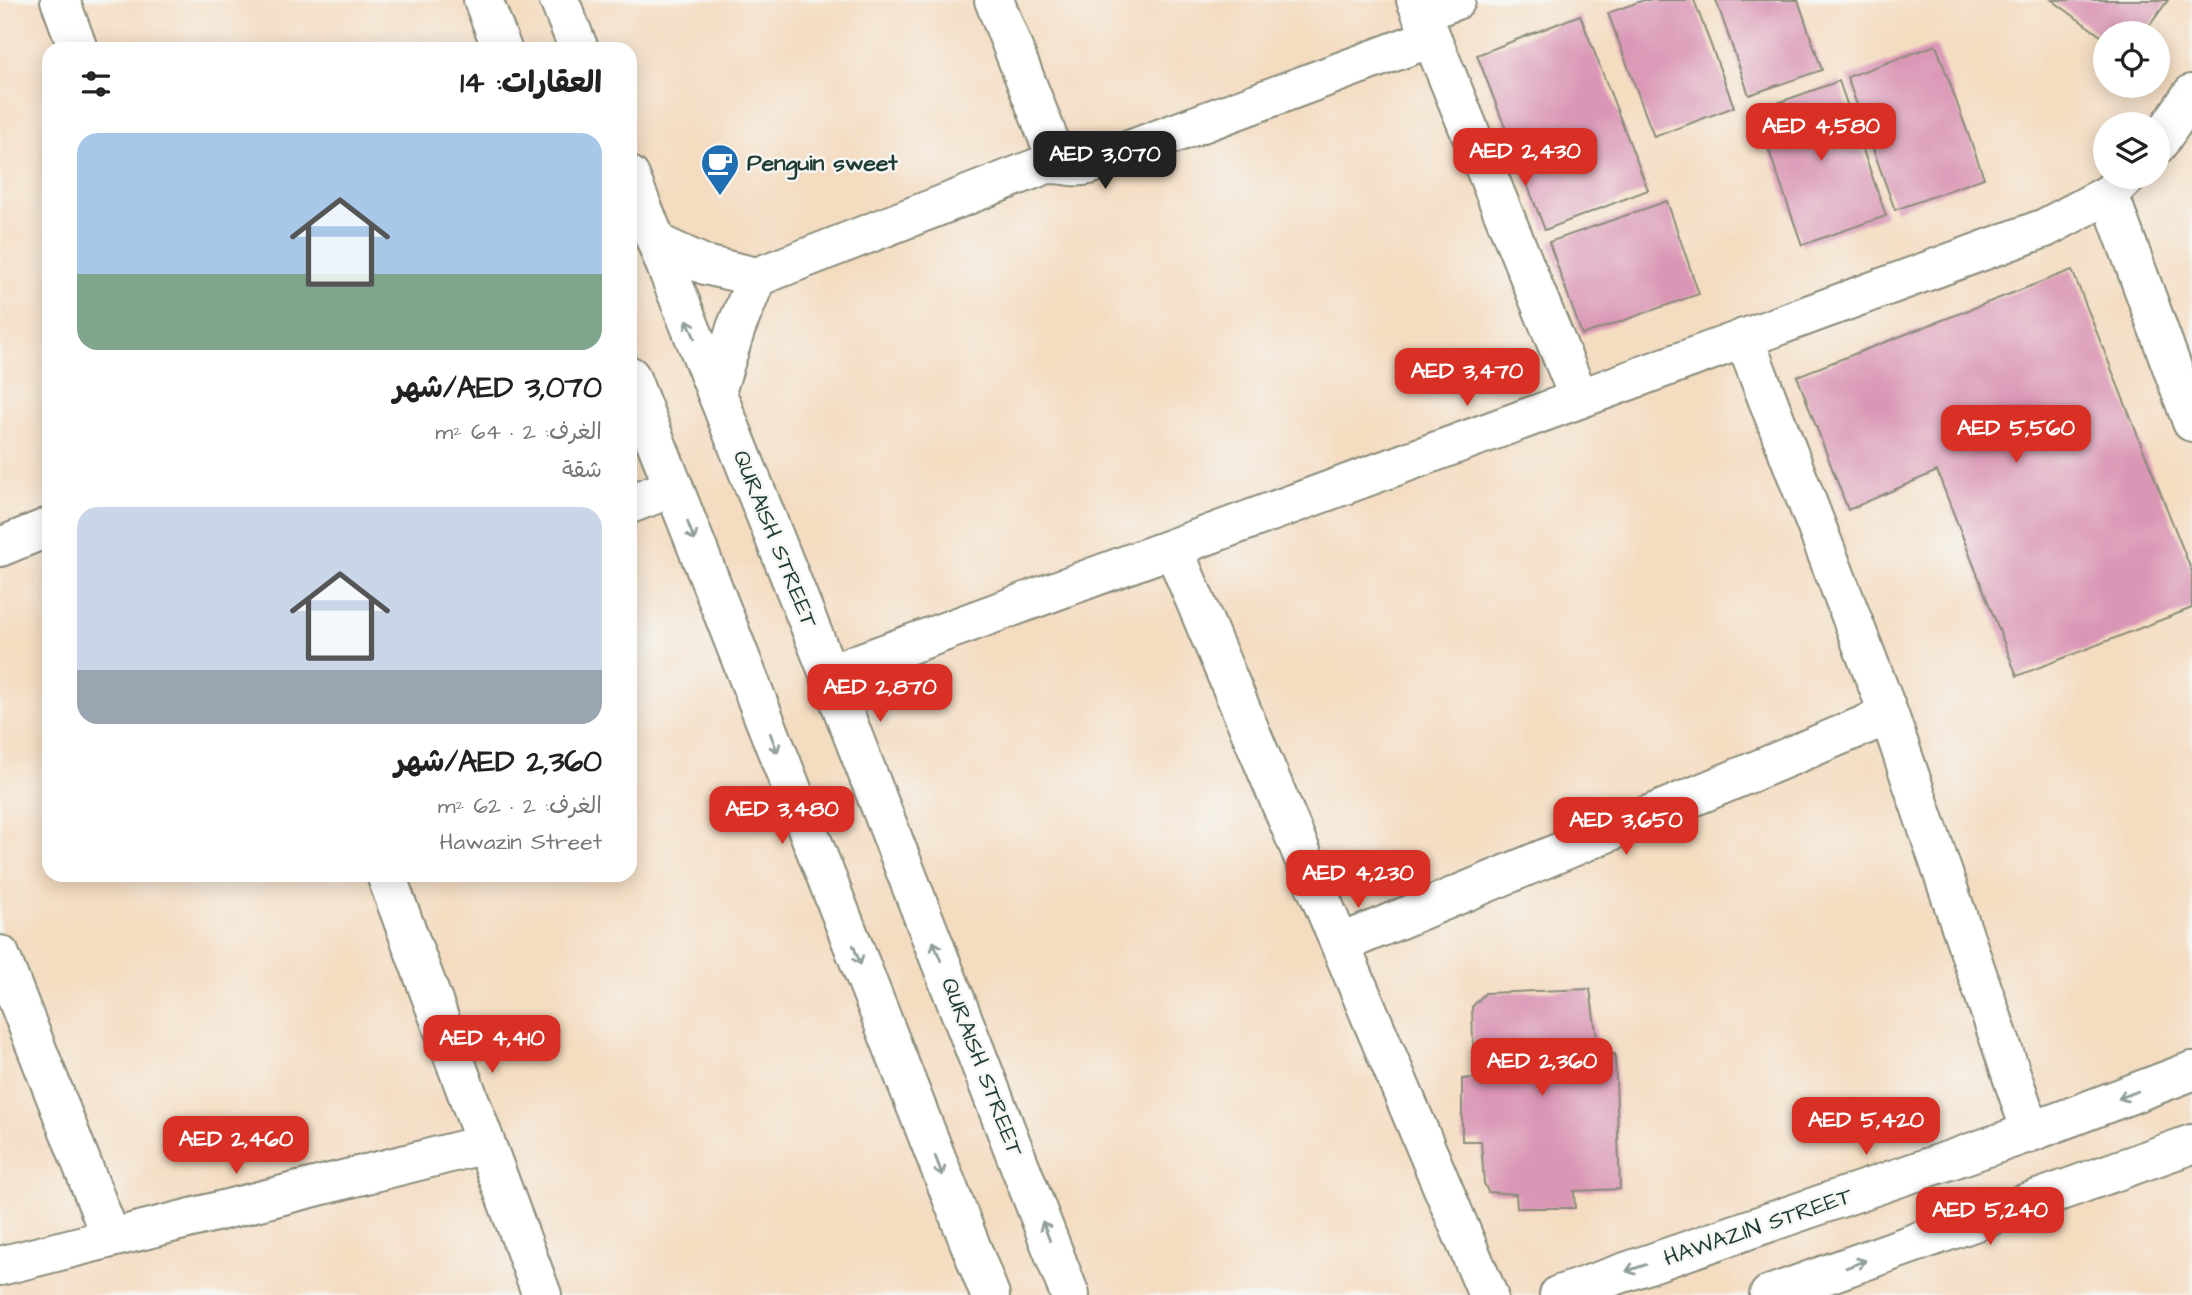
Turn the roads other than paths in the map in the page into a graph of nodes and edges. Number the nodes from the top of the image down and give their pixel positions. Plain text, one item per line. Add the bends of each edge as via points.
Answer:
1 (60, 0) edge
2 (483, 0) edge
3 (559, 0) edge
4 (994, 0) edge
5 (1431, 13) edge
6 (75, 42) edge
7 (499, 42) edge
8 (576, 42) edge
9 (2192, 94) edge
10 (2170, 126) edge
11 (1058, 163) junction
12 (2111, 189) edge
13 (2119, 189) edge
14 (637, 193) edge
15 (657, 243) junction
16 (757, 277) junction
17 (1744, 338) junction
18 (716, 392) junction
19 (637, 394) edge
20 (1579, 398) junction
21 (2192, 422) edge
22 (674, 488) junction
23 (637, 501) edge
24 (42, 530) edge
25 (0, 547) edge
26 (1173, 548) junction
27 (829, 674) junction
28 (1889, 715) junction
29 (389, 882) edge
30 (1340, 944) junction
31 (0, 954) edge
32 (2192, 1071) edge
33 (2031, 1132) junction
34 (486, 1144) junction
35 (2192, 1144) edge
36 (111, 1238) junction
37 (0, 1266) edge
38 (542, 1295) edge
39 (990, 1295) edge
40 (1070, 1295) edge
41 (1488, 1295) edge
42 (1559, 1295) edge
43 (1769, 1295) edge

1 - 6 street
2 - 7 street
3 - 8 street
4 - 11 street
5 - 11 street via 1089,165 1076,168
5 - 20 street
9 - 10 street
11 - 16 street
12 - 17 street via 2045,228
13 - 21 street
14 - 15 street, QURAISH STREET
15 - 16 street via 705,265
18 -> 15 street, QURAISH STREET
16 - 18 street
17 - 20 street
17 - 28 street
18 - 27 street, QURAISH STREET
19 - 22 street
20 - 26 street
22 - 23 street
22 -> 39 street
24 - 25 street
26 - 27 street
26 - 30 street
40 -> 27 street, QURAISH STREET
28 - 30 street
28 - 33 street
29 - 34 street
30 - 41 street
31 - 36 street
32 -> 33 street, HAWAZIN STREET
33 -> 42 street, HAWAZIN STREET
34 - 36 street
34 - 38 street
43 -> 35 street
36 - 37 street

